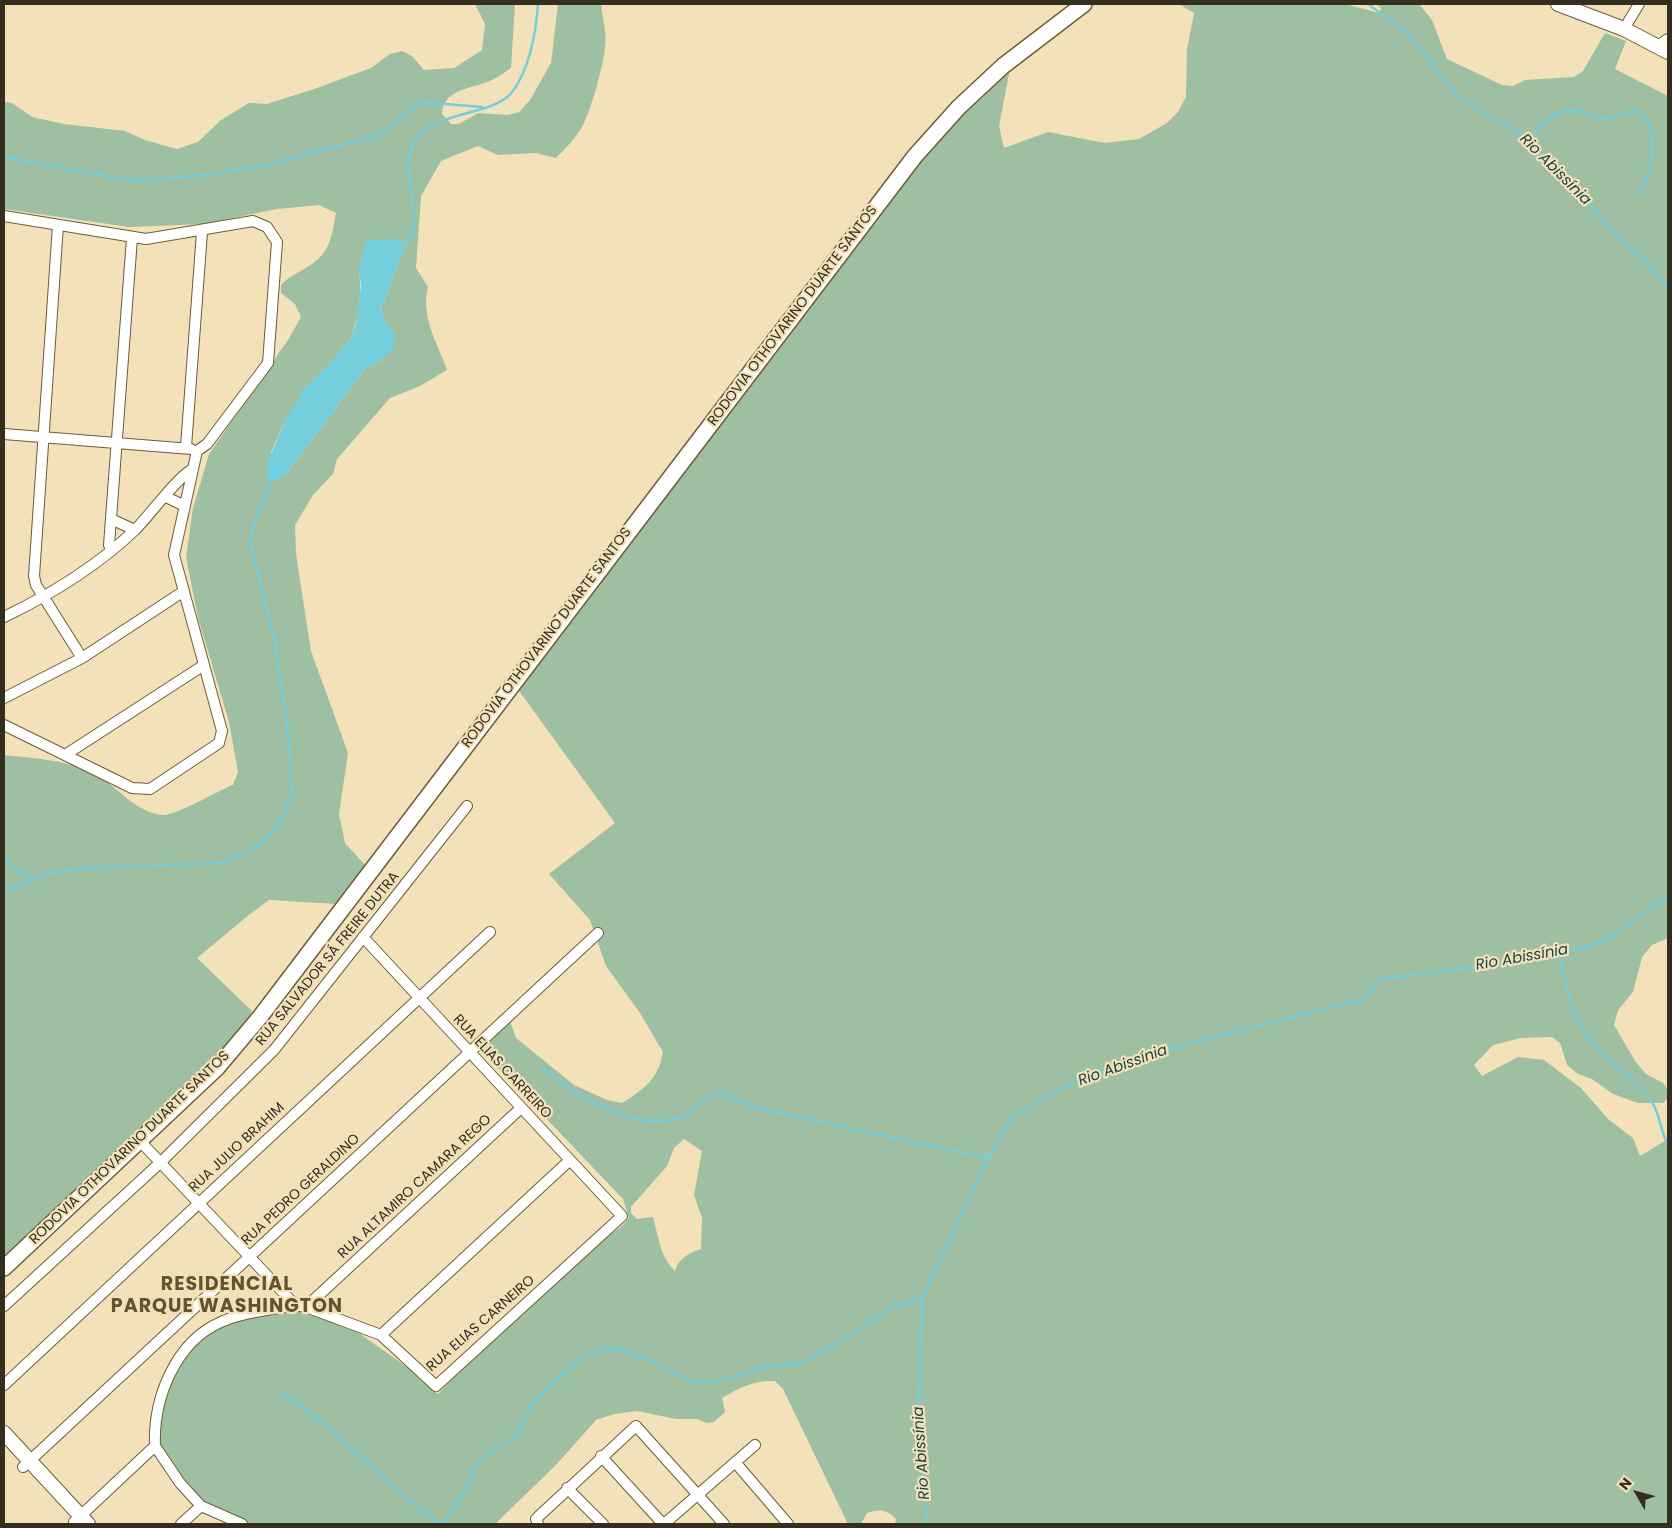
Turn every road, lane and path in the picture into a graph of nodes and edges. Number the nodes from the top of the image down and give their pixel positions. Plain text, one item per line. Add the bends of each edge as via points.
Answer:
1 (1084, 4) edge
2 (1558, 4) edge
3 (1639, 4) edge
4 (1069, 10) edge
5 (1624, 29) junction
6 (1665, 45) edge
7 (4, 216) edge
8 (58, 226) junction
9 (202, 232) junction
10 (132, 238) junction
11 (4, 434) edge
12 (44, 437) junction
13 (117, 442) junction
14 (186, 447) junction
15 (197, 451) junction
16 (193, 469) junction
17 (166, 497) junction
18 (185, 506) junction
19 (111, 519) junction
20 (135, 530) junction
21 (111, 550) junction
22 (184, 591) junction
23 (44, 596) junction
24 (4, 617) edge
25 (82, 658) junction
26 (204, 665) junction
27 (4, 698) edge
28 (4, 725) edge
29 (65, 756) junction
30 (467, 806) dead end
31 (490, 932) dead end
32 (598, 933) dead end
33 (363, 937) junction
34 (419, 998) junction
35 (470, 1053) junction
36 (521, 1108) junction
37 (140, 1141) junction
38 (570, 1160) junction
39 (161, 1162) junction
40 (199, 1202) junction
41 (622, 1216) joint
42 (250, 1258) junction
43 (4, 1268) edge
44 (295, 1305) junction
45 (4, 1306) edge
46 (306, 1307) junction
47 (381, 1335) junction
48 (4, 1385) edge
49 (4, 1433) edge
50 (755, 1445) dead end
51 (4, 1446) edge
52 (155, 1446) junction
53 (601, 1456) junction
54 (735, 1462) junction
55 (26, 1464) junction
56 (567, 1488) junction
57 (698, 1494) junction
58 (201, 1506) junction
59 (80, 1522) edge
60 (181, 1524) edge
61 (242, 1524) edge
62 (538, 1524) edge
63 (603, 1524) edge
64 (663, 1524) edge
65 (724, 1524) edge
66 (788, 1524) edge

1 - 4 main road, RODOVIA OTHOVARINO DUARTE SANTOS
2 - 5 street
3 - 5 street
4 - 37 main road, RODOVIA OTHOVARINO DUARTE SANTOS via 959,107 915,156 260,1017 217,1068
5 - 6 street
7 - 8 street
8 - 10 street
8 - 12 street
9 - 10 street
9 - 14 street
9 - 15 street via 253,221 267,226 278,242 268,363 207,444
10 - 13 street
11 - 12 street
12 - 13 street
12 - 23 street via 34,576
13 - 14 street
13 - 19 street
14 - 15 street
15 - 16 street
16 - 17 street via 185,473
16 - 18 street
17 - 18 street
17 - 20 street
18 - 22 street via 174,555
19 - 20 street
19 - 21 street
20 - 21 street
21 - 23 street via 82,573
22 - 25 street
22 - 26 street
23 - 24 street
23 - 25 street
25 - 27 street
26 - 29 street
26 - 29 street via 222,731 216,747 146,790 132,788
28 - 29 street
30 - 33 street, RUA SALVADOR SÁ FREIRE DUTRA
31 - 34 street, RUA JULIO BRAHIM
32 - 35 street, RUA PEDRO GERALDINO
33 - 34 street, RUA ELIAS CARREIRO
33 - 39 street, RUA SALVADOR SÁ FREIRE DUTRA via 274,1050
34 - 35 street, RUA ELIAS CARREIRO
34 - 40 street, RUA JULIO BRAHIM
35 - 36 street, RUA ELIAS CARREIRO
35 - 42 street, RUA PEDRO GERALDINO
36 - 38 street, RUA ELIAS CARREIRO
36 - 46 street, RUA ALTAMIRO CAMARA REGO
37 - 39 street
37 - 43 main road, RODOVIA OTHOVARINO DUARTE SANTOS
38 - 41 street, RUA ELIAS CARREIRO
38 - 47 street
39 - 40 street
39 - 45 street, RUA SALVADOR SÁ FREIRE DUTRA
40 - 42 street
40 - 48 street, RUA JULIO BRAHIM
41 - 47 street, RUA ELIAS CARNEIRO via 436,1386
42 - 44 street
42 - 55 street, RUA PEDRO GERALDINO
44 - 46 street, RUA ELIAS CARNEIRO
44 - 52 street via 219,1322 196,1338 166,1380 156,1412
46 - 47 street, RUA ELIAS CARNEIRO
49 - 55 street
50 - 54 street
51 - 55 street
52 - 58 street via 180,1483
52 - 59 street
53 - 56 street
53 - 57 street via 636,1426
53 - 64 street
54 - 57 street
54 - 66 street
55 - 59 street
56 - 62 street via 536,1519
56 - 63 street
57 - 64 street
57 - 65 street
58 - 60 street
58 - 61 street

